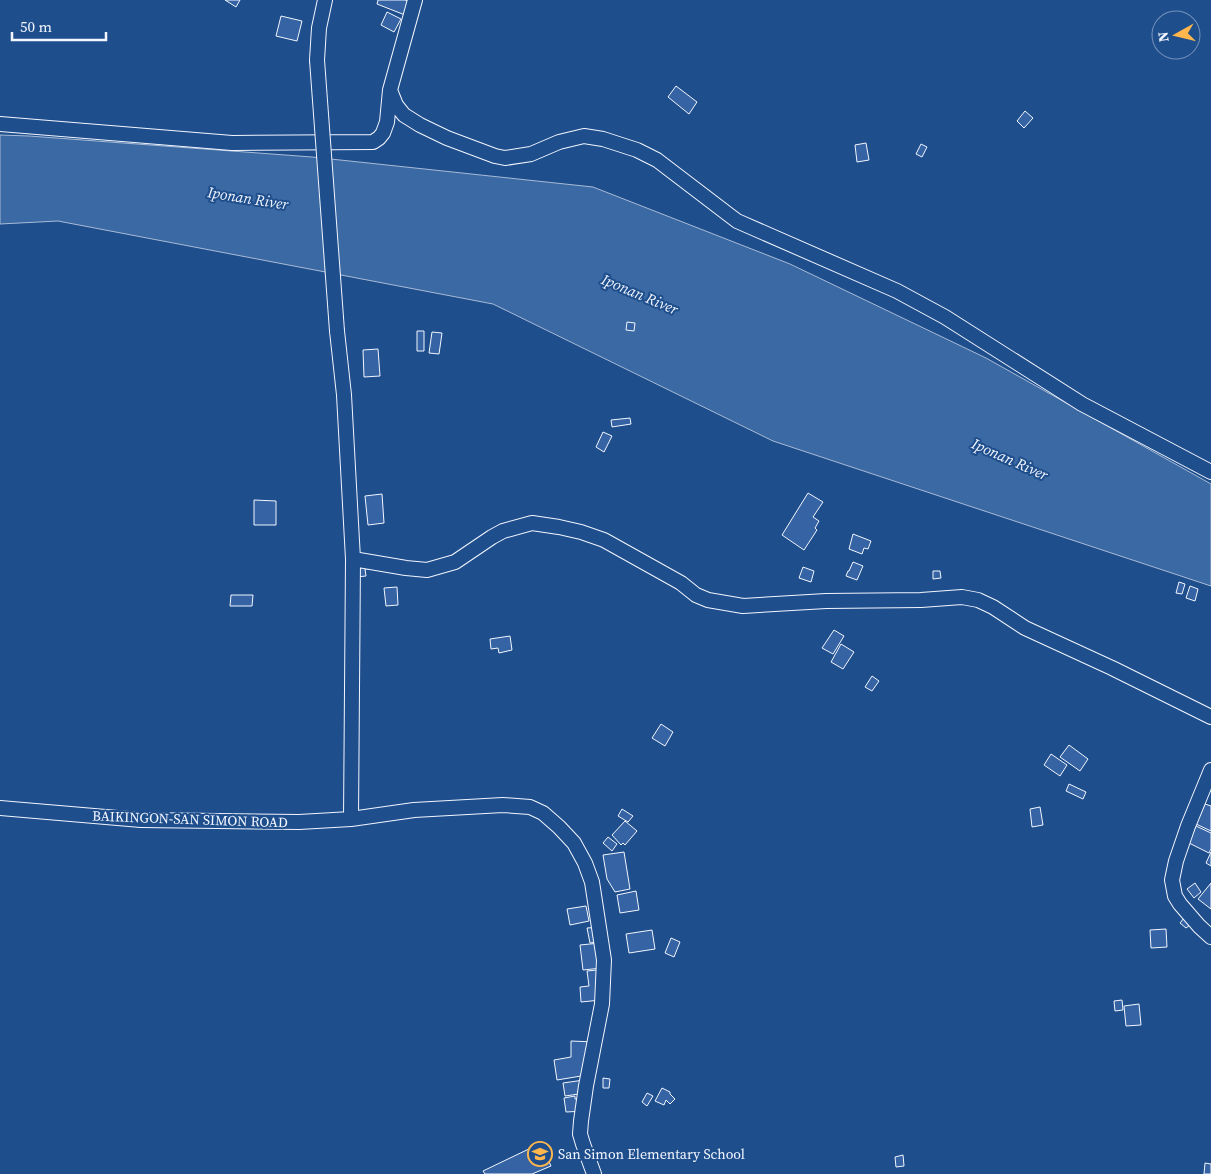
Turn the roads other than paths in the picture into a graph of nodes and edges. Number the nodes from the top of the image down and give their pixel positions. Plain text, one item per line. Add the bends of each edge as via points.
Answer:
1 (325, 0) edge
2 (415, 0) edge
3 (390, 90) junction
4 (0, 124) edge
5 (1211, 472) edge
6 (353, 559) junction
7 (1211, 717) edge
8 (1211, 770) edge
9 (0, 808) edge
10 (351, 819) junction
11 (1211, 937) edge
12 (594, 1174) edge

1 - 6 street, bridge via 317,60 344,395
2 - 3 street
3 - 4 street via 387,122 383,134 373,142 232,144
3 - 5 street via 404,115 447,138 495,156 505,158 531,154 584,136 637,150 657,160 737,221 897,290 1082,404
6 - 7 street via 427,570 455,562 503,531 532,523 581,532 604,540 681,583 696,595 743,606 970,598 1025,628
6 - 10 street
8 - 11 street via 1188,826 1172,880 1180,904
9 - 10 street, BAIKINGON-SAN SIMON ROAD via 141,820 299,822
10 - 12 street, BAIKINGON-SAN SIMON ROAD via 414,810 504,805 543,813 574,843 586,863 592,882 604,960 602,1004 580,1134

